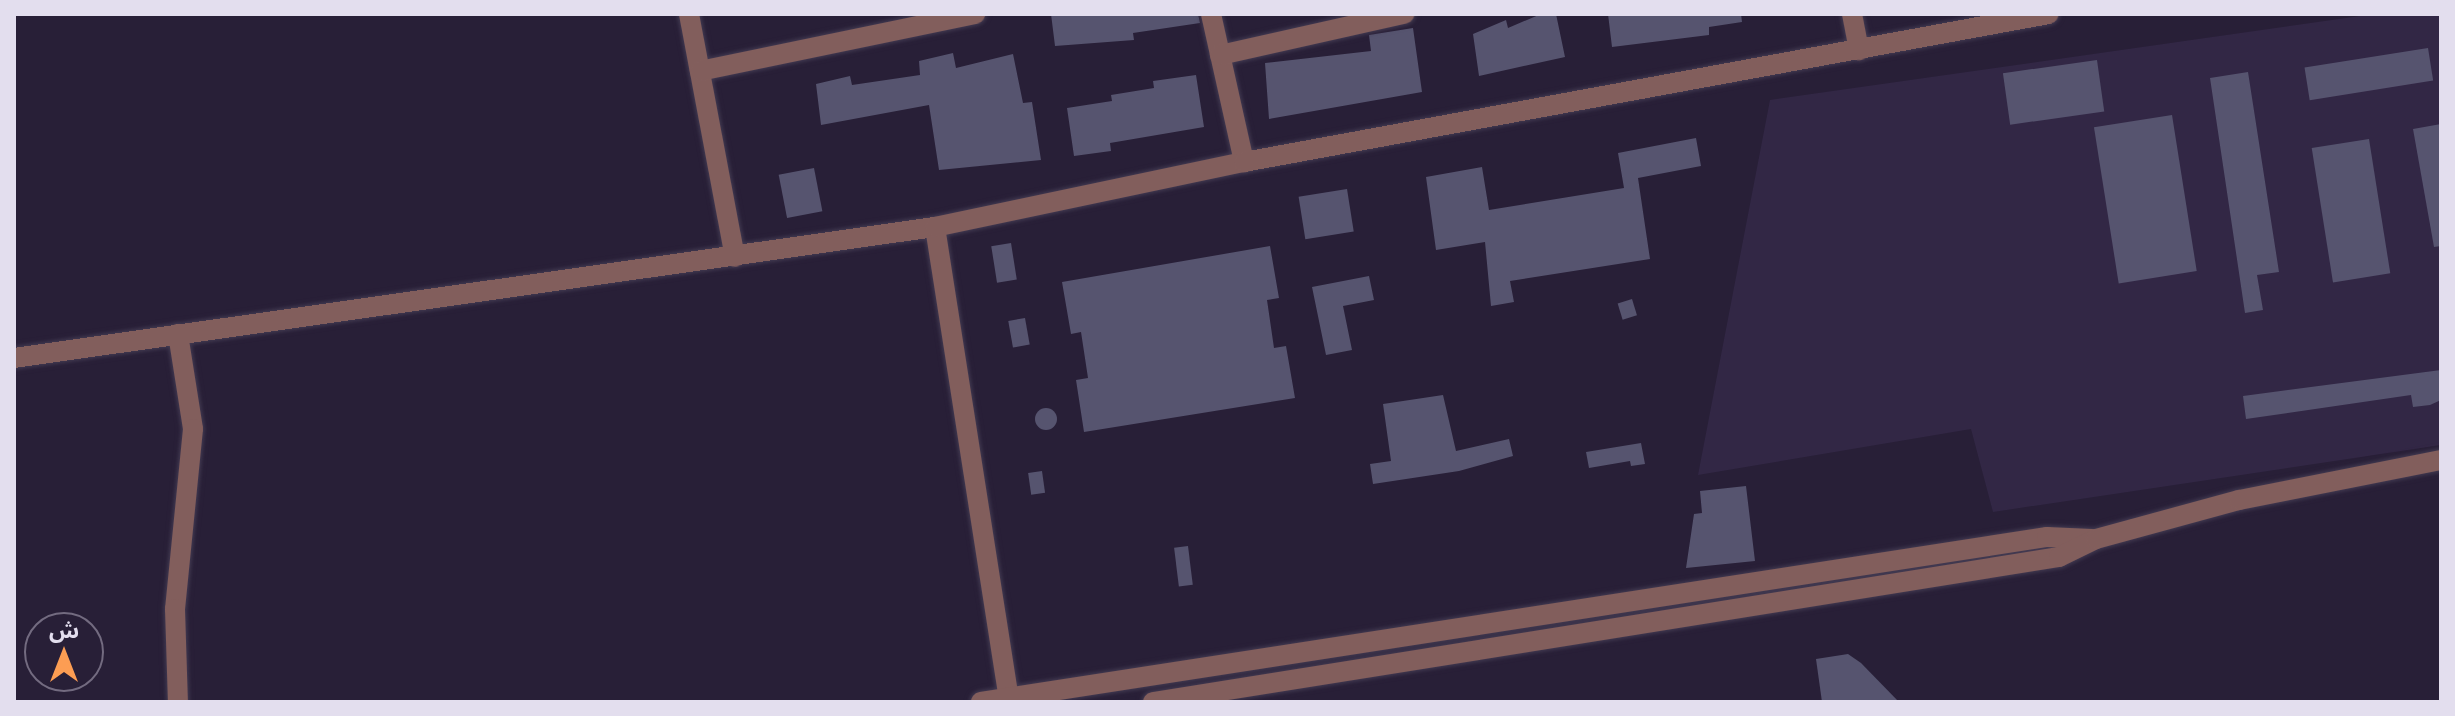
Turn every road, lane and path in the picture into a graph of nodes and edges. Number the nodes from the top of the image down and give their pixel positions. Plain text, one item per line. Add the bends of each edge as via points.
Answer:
1 (689, 14) edge
2 (975, 14) edge
3 (1211, 14) edge
4 (1404, 14) edge
5 (1852, 14) edge
6 (2049, 14) edge
7 (1859, 50) junction
8 (1220, 55) junction
9 (700, 71) junction
10 (1244, 162) junction
11 (935, 227) junction
12 (735, 257) junction
13 (178, 334) junction
14 (14, 358) edge
15 (2441, 460) edge
16 (2096, 539) junction
17 (1009, 700) edge
18 (178, 702) edge
19 (981, 702) edge
20 (1153, 702) edge

1 - 9 street
2 - 9 street
3 - 8 street
4 - 8 street
5 - 7 street
6 - 7 street
7 - 10 street
8 - 10 street
9 - 12 street
10 - 11 street
11 - 12 street
11 - 17 street
12 - 13 street
13 - 14 street
13 - 18 street via 193,429 175,609
15 - 16 street via 2270,492
16 - 17 street via 2047,537
16 - 20 street via 2059,557
17 - 19 street

